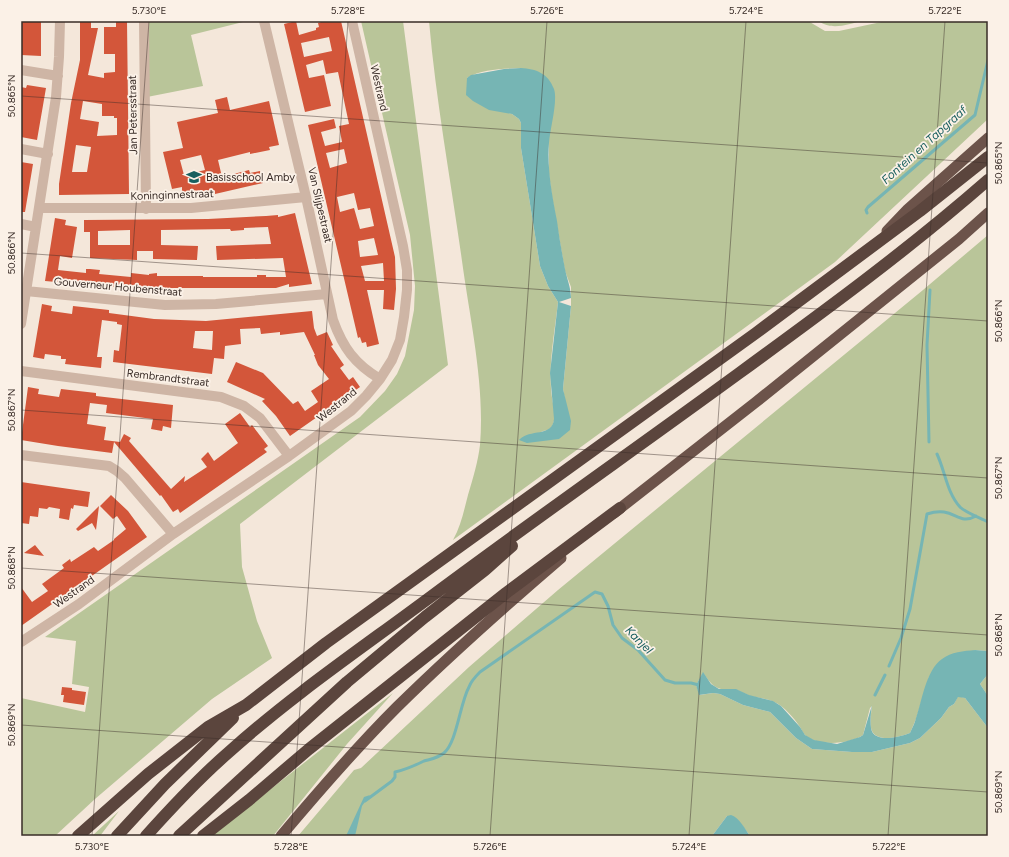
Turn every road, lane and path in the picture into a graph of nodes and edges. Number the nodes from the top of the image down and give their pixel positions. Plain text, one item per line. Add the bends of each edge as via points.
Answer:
1 (60, 21) edge
2 (144, 21) edge
3 (264, 21) edge
4 (352, 21) edge
5 (21, 70) edge
6 (58, 76) junction
7 (988, 138) edge
8 (21, 149) edge
9 (48, 154) junction
10 (988, 157) edge
11 (988, 180) edge
12 (306, 197) junction
13 (39, 208) junction
14 (146, 209) junction
15 (988, 213) edge
16 (21, 224) edge
17 (36, 227) junction
18 (871, 247) junction
19 (327, 294) junction
20 (24, 298) edge
21 (21, 324) edge
22 (21, 371) edge
23 (380, 379) junction
24 (21, 455) edge
25 (289, 456) junction
26 (558, 505) junction
27 (620, 508) junction
28 (173, 534) junction
29 (21, 642) edge
30 (246, 705) junction
31 (121, 832) edge
32 (78, 836) edge
33 (146, 836) edge
34 (179, 836) edge
35 (203, 836) edge
36 (281, 836) edge

1 - 6 street
2 - 14 street, Jan Petersstraat
3 - 12 street, Van Slijpestraat
4 - 23 street, Westrand via 407,270 400,340 392,360
5 - 6 street
6 - 9 street
7 - 18 highway via 908,209
8 - 9 street
9 - 13 street
10 - 18 highway
11 - 26 highway via 865,281
12 - 14 street, Koninginnestraat via 191,208
12 - 19 street, Van Slijpestraat
13 - 14 street, Koninginnestraat
13 - 17 street
15 - 27 highway via 756,402
16 - 17 street
17 - 20 street
18 - 30 highway via 756,334 326,643
19 - 20 street, Gouverneur Houbenstraat via 216,304 165,305
19 - 23 street, Van Slijpestraat via 333,320 345,347 358,363
20 - 21 street
22 - 25 street, Rembrandtstraat via 221,397 244,406 260,418
23 - 25 street, Westrand via 351,411
24 - 28 street via 113,468
25 - 28 street, Westrand
26 - 33 highway via 446,585 262,724 199,780
26 - 34 highway via 485,570 347,682
27 - 35 highway via 506,593
27 - 36 highway via 496,615 396,708
28 - 29 street, Westrand via 79,604
30 - 31 highway via 165,784
30 - 32 highway via 208,727 154,769

